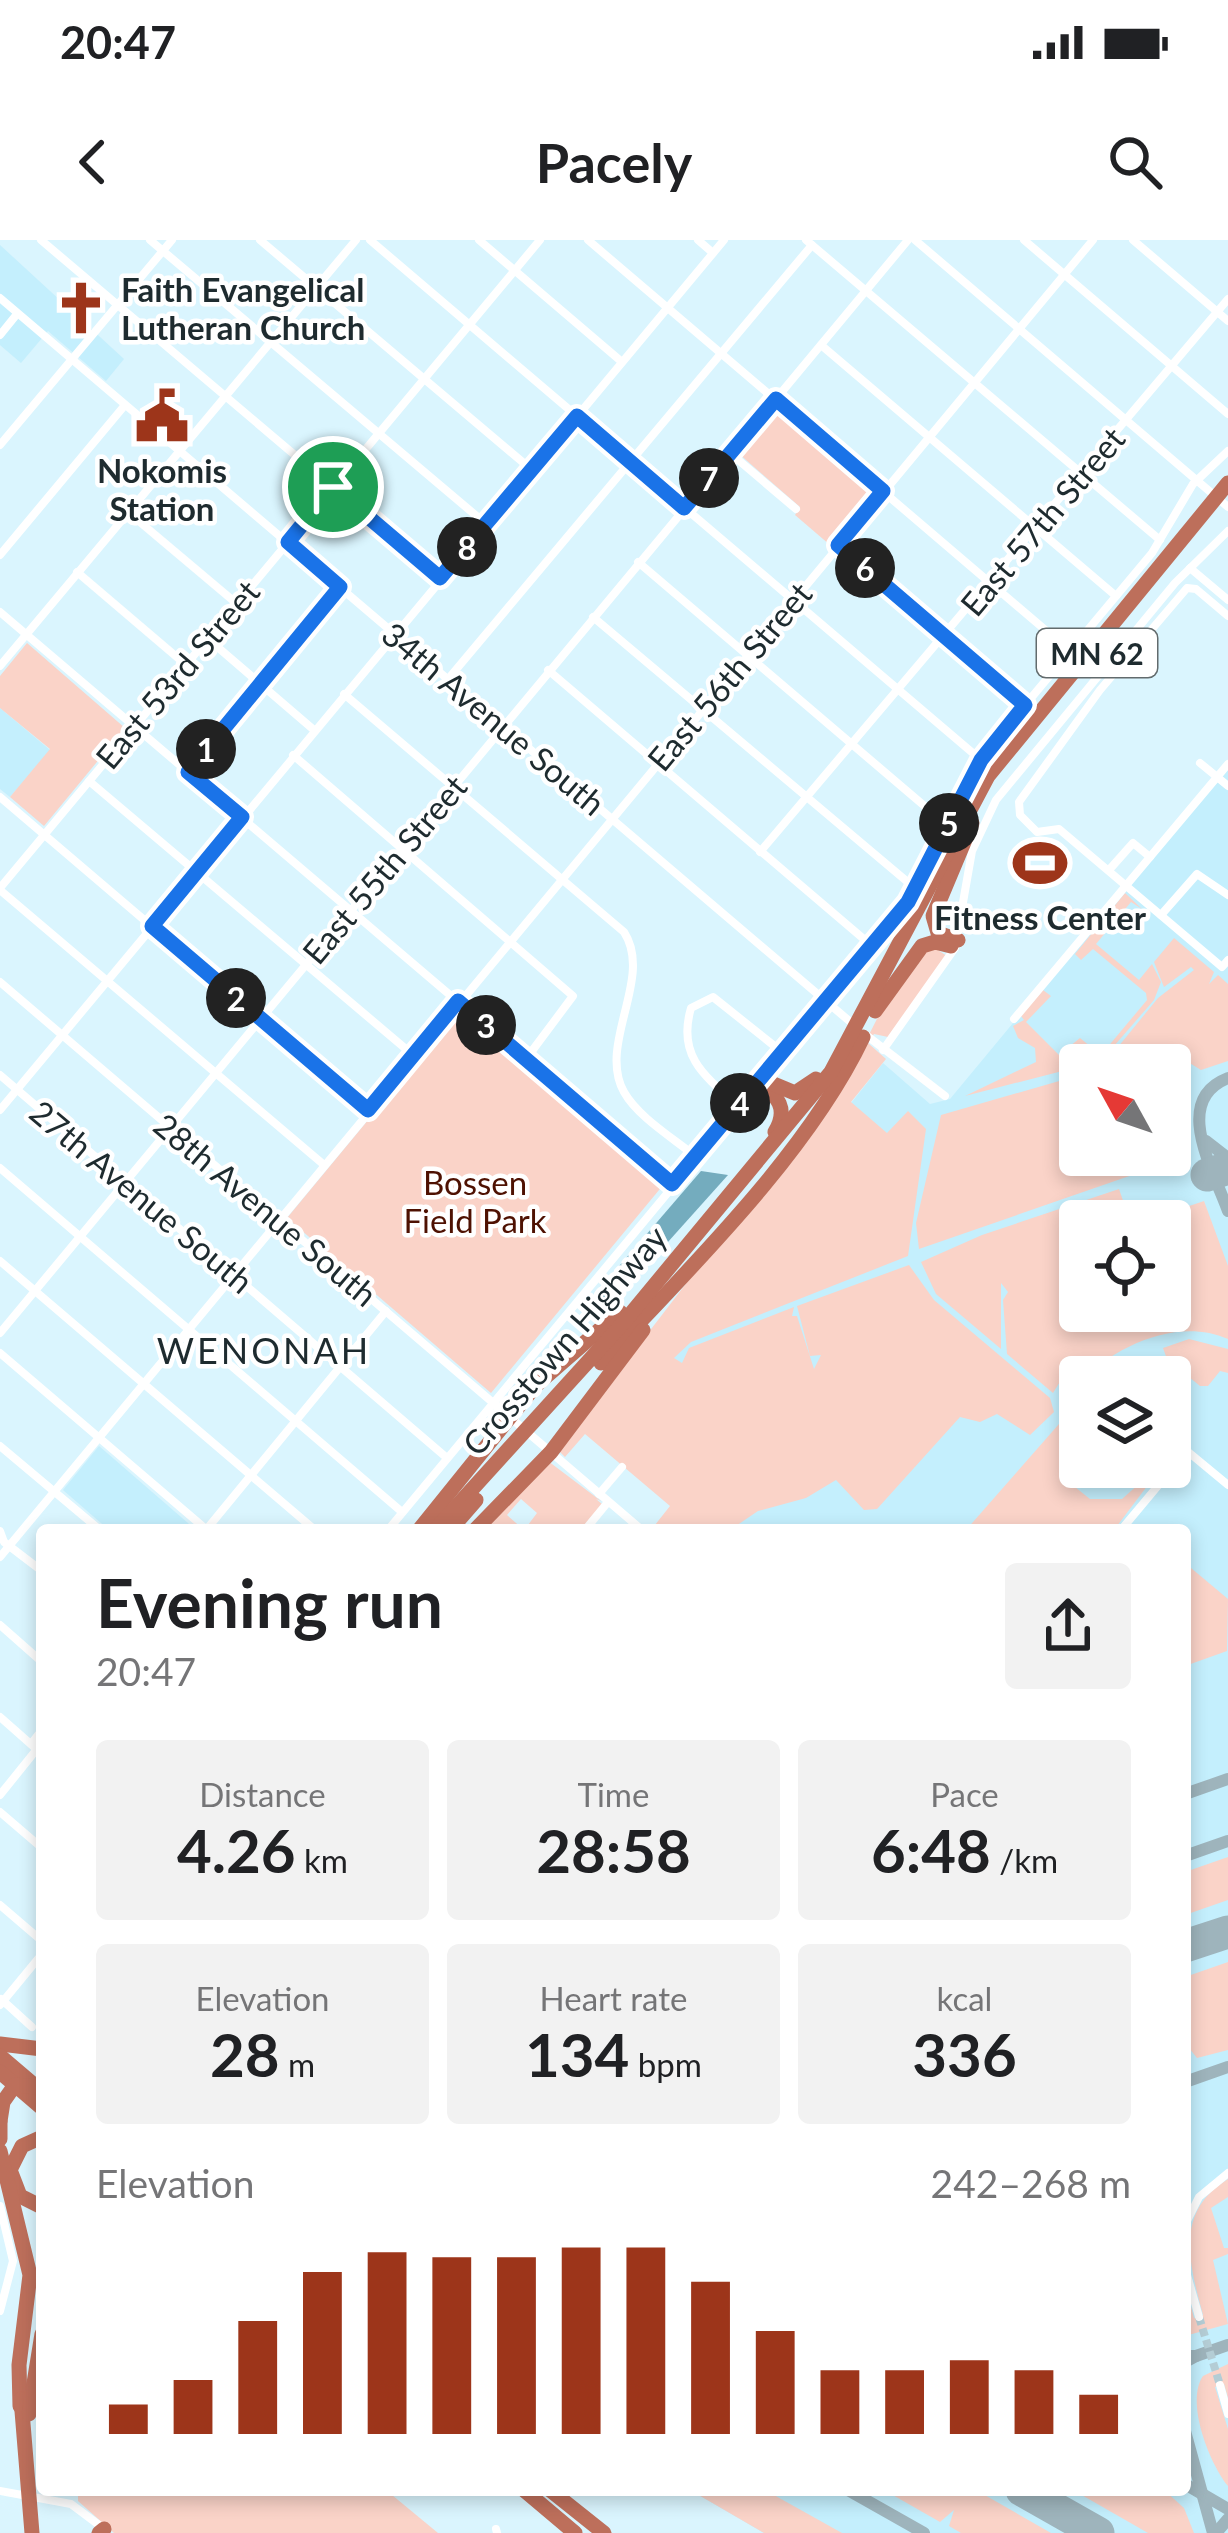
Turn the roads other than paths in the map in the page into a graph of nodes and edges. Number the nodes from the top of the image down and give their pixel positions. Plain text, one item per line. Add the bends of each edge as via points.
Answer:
1 (41, 240) edge
2 (150, 240) edge
3 (172, 240) edge
4 (260, 240) edge
5 (356, 240) edge
6 (370, 240) edge
7 (479, 240) edge
8 (540, 240) edge
9 (588, 240) edge
10 (698, 240) edge
11 (724, 240) edge
12 (912, 240) edge
13 (1024, 240) edge
14 (1093, 240) edge
15 (1133, 240) edge
16 (809, 242) edge
17 (163, 250) junction
18 (713, 253) junction
19 (515, 271) junction
20 (1065, 274) junction
21 (316, 288) junction
22 (866, 291) junction
23 (0, 298) edge
24 (1228, 299) edge
25 (118, 305) junction
26 (668, 308) junction
27 (1217, 312) junction
28 (17, 314) junction
29 (1228, 321) edge
30 (470, 325) junction
31 (1019, 329) junction
32 (0, 334) edge
33 (271, 342) junction
34 (821, 345) junction
35 (722, 353) junction
36 (72, 359) junction
37 (622, 362) junction
38 (1172, 366) junction
39 (424, 379) junction
40 (974, 383) junction
41 (225, 397) junction
42 (776, 399) junction
43 (125, 405) junction
44 (1228, 414) edge
45 (577, 416) junction
46 (1126, 420) junction
47 (378, 433) junction
48 (928, 437) junction
49 (0, 445) edge
50 (180, 450) junction
51 (1228, 451) edge
52 (730, 453) junction
53 (631, 462) junction
54 (532, 470) junction
55 (1082, 474) junction
56 (1197, 481) junction
57 (1228, 483) edge
58 (333, 487) junction
59 (883, 491) junction
60 (1228, 503) edge
61 (684, 508) junction
62 (796, 509) dead end
63 (128, 512) junction
64 (486, 524) junction
65 (1036, 528) junction
66 (1228, 531) edge
67 (1160, 540) junction
68 (288, 542) junction
69 (838, 545) junction
70 (0, 555) edge
71 (638, 562) junction
72 (1190, 568) junction
73 (77, 572) junction
74 (440, 578) junction
75 (991, 582) junction
76 (340, 587) junction
77 (1116, 596) junction
78 (793, 599) junction
79 (1228, 600) edge
80 (236, 603) junction
81 (0, 612) edge
82 (592, 616) junction
83 (1228, 616) edge
84 (395, 633) junction
85 (27, 634) junction
86 (945, 636) junction
87 (207, 638) junction
88 (1070, 650) junction
89 (747, 654) junction
90 (185, 664) junction
91 (0, 666) edge
92 (548, 670) junction
93 (448, 678) junction
94 (260, 684) junction
95 (898, 690) junction
96 (344, 694) junction
97 (1025, 705) junction
98 (701, 708) junction
99 (503, 724) junction
100 (134, 726) junction
101 (314, 730) junction
102 (851, 744) junction
103 (293, 755) junction
104 (981, 760) junction
105 (656, 763) junction
106 (1201, 763) dead end
107 (1228, 764) edge
108 (188, 772) junction
109 (1217, 777) junction
110 (89, 781) junction
111 (1007, 784) junction
112 (452, 786) junction
113 (1228, 786) edge
114 (1022, 795) junction
115 (0, 797) edge
116 (806, 798) junction
117 (975, 814) junction
118 (242, 817) junction
119 (611, 817) junction
120 (948, 826) junction
121 (44, 834) junction
122 (401, 848) junction
123 (760, 852) junction
124 (1150, 857) junction
125 (1109, 871) junction
126 (196, 872) junction
127 (560, 878) junction
128 (1126, 885) junction
129 (0, 889) edge
130 (916, 889) junction
131 (1228, 895) edge
132 (350, 909) junction
133 (1161, 915) junction
134 (152, 926) junction
135 (508, 940) junction
136 (957, 944) junction
137 (872, 946) junction
138 (305, 963) junction
139 (1225, 963) edge
140 (107, 980) junction
141 (0, 982) edge
142 (458, 1001) junction
143 (826, 1001) junction
144 (875, 1011) junction
145 (260, 1018) junction
146 (1014, 1018) dead end
147 (62, 1035) junction
148 (851, 1042) junction
149 (883, 1050) junction
150 (782, 1052) junction
151 (413, 1055) junction
152 (526, 1059) junction
153 (216, 1073) junction
154 (0, 1075) edge
155 (761, 1078) junction
156 (17, 1089) junction
157 (945, 1096) dead end
158 (738, 1105) junction
159 (0, 1110) edge
160 (368, 1110) junction
161 (170, 1127) junction
162 (695, 1156) junction
163 (322, 1164) junction
164 (0, 1168) edge
165 (125, 1181) junction
166 (672, 1184) junction
167 (732, 1192) junction
168 (277, 1219) junction
169 (80, 1236) junction
170 (686, 1260) junction
171 (0, 1261) edge
172 (233, 1274) junction
173 (36, 1291) junction
174 (386, 1311) junction
175 (188, 1328) junction
176 (0, 1334) edge
177 (0, 1353) edge
178 (341, 1366) junction
179 (143, 1382) junction
180 (492, 1403) junction
181 (508, 1417) junction
182 (296, 1420) junction
183 (98, 1438) junction
184 (520, 1443) junction
185 (0, 1446) edge
186 (551, 1452) junction
187 (447, 1458) junction
188 (622, 1467) dead end
189 (251, 1475) junction
190 (1228, 1485) edge
191 (54, 1491) junction
192 (599, 1494) junction
193 (608, 1502) junction
194 (402, 1512) junction
195 (93, 1524) edge
196 (199, 1524) edge
197 (211, 1524) edge
198 (308, 1524) edge
199 (393, 1524) edge
200 (424, 1524) edge
201 (441, 1524) edge
202 (456, 1524) edge
203 (481, 1524) edge
204 (590, 1524) edge
205 (634, 1524) edge
206 (1126, 1524) edge
207 (0, 1531) edge
208 (11, 1544) junction
209 (0, 1557) edge
210 (36, 1566) edge
211 (0, 1625) edge
212 (36, 1657) edge
213 (0, 1717) edge
214 (36, 1749) edge
215 (0, 1795) edge
216 (0, 1812) edge
217 (36, 1843) edge
218 (0, 1905) edge
219 (36, 1936) edge
220 (36, 1961) edge
221 (1, 2001) edge
222 (32, 2026) dead end
223 (0, 2044) edge
224 (36, 2048) edge
225 (0, 2056) edge
226 (0, 2072) edge
227 (15, 2085) junction
228 (36, 2086) edge
229 (36, 2088) edge
230 (36, 2103) edge
231 (0, 2121) edge
232 (0, 2139) edge
233 (36, 2140) edge
234 (0, 2151) edge
235 (1228, 2173) edge
236 (36, 2204) edge
237 (0, 2206) edge
238 (1191, 2212) edge
239 (1191, 2289) edge
240 (0, 2311) edge
241 (1199, 2318) tunnel mouth
242 (36, 2321) edge
243 (36, 2368) edge
244 (1220, 2386) dead end
245 (20, 2405) junction
246 (36, 2413) edge
247 (1228, 2414) edge
248 (30, 2459) junction
249 (0, 2491) edge
250 (530, 2496) edge
251 (556, 2496) edge
252 (38, 2529) edge
253 (103, 2532) edge
254 (572, 2533) edge
255 (601, 2533) edge

1 - 25 street
2 - 17 street
3 - 17 street
4 - 21 street
5 - 21 street
6 - 30 street
7 - 19 street
8 - 19 street, East 53rd Street
9 - 26 street
10 - 18 street
11 - 18 street
12 - 22 street, East 55th Street
12 - 31 street
13 - 20 street
14 - 20 street, East 56th Street
15 - 27 street
16 - 22 street
16 - 35 street
17 - 25 street
17 - 33 street
18 - 26 street
19 - 30 street, East 53rd Street
19 - 37 street
20 - 31 street, East 56th Street
20 - 38 street
21 - 33 street
21 - 39 street
22 - 34 street, East 55th Street
22 - 40 street
23 - 28 street, 34th Avenue South
24 - 27 street, East 57th Street
25 - 36 street
25 - 41 street
26 - 35 street
26 - 37 street
27 - 29 street
27 - 38 street, East 57th Street
28 - 32 street
28 - 36 street, 34th Avenue South
30 - 39 street, East 53rd Street
30 - 45 street
31 - 40 street, East 56th Street
31 - 46 street
33 - 41 street
33 - 47 street
34 - 42 street, East 55th Street
34 - 48 street
35 - 42 street
35 - 53 street
36 - 43 street, 34th Avenue South
36 - 49 street
37 - 45 street
38 - 44 street
38 - 46 street, East 57th Street
39 - 47 street, East 53rd Street
39 - 54 street
40 - 48 street, East 56th Street
40 - 55 street
41 - 50 street
41 - 58 street
42 - 52 street, East 55th Street
42 - 59 street
43 - 50 street, 34th Avenue South
43 - 70 street
45 - 53 street
45 - 54 street
46 - 55 street, East 57th Street
46 - 56 street
47 - 58 street, East 53rd Street
47 - 64 street
48 - 59 street, East 56th Street
48 - 65 street
50 - 63 street
50 - 68 street, 34th Avenue South
51 - 56 street
52 - 61 street, East 55th Street
52 - 62 street
53 - 61 street
53 - 93 street
54 - 64 street
55 - 65 street, East 57th Street
55 - 67 street
56 - 60 street
56 - 67 street
57 - 148 highway, Crosstown Highway / MN 62 via 988,776
58 - 68 street, East 53rd Street
58 - 74 street
59 - 69 street, East 56th Street
59 - 75 street
60 - 117 highway, Crosstown Highway / MN 62 via 1031,731
61 - 71 street, East 55th Street
61 - 78 street
63 - 73 street
63 - 80 street
64 - 74 street
65 - 75 street, East 57th Street
65 - 77 street
66 - 72 street
67 - 77 street
68 - 76 street, 34th Avenue South
68 - 80 street, East 53rd Street
69 - 78 street, East 56th Street
69 - 86 street
71 - 82 street, East 55th Street
71 - 89 street
72 - 79 street
72 - 111 street
73 - 85 street
73 - 90 street
74 - 84 street
75 - 86 street, East 57th Street
75 - 88 street
76 - 84 street, 34th Avenue South
76 - 94 street
77 - 88 street
78 - 89 street, East 56th Street
78 - 95 street
80 - 87 street, East 53rd Street
81 - 85 street
82 - 92 street, East 55th Street
82 - 98 street
83 - 114 street via 1187,588
84 - 93 street, 34th Avenue South
84 - 96 street
85 - 91 street
85 - 100 street
86 - 95 street, East 57th Street
86 - 97 street
87 - 90 street, East 53rd Street
87 - 94 street
88 - 97 street
89 - 98 street, East 56th Street
89 - 102 street
90 - 100 street, East 53rd Street
92 - 99 street, East 55th Street
92 - 105 street
93 - 99 street, 34th Avenue South
94 - 101 street
94 - 108 street
95 - 102 street, East 57th Street
95 - 104 street
96 - 101 street
96 - 112 street
97 - 104 street
98 - 105 street, East 56th Street
98 - 116 street
99 - 112 street, East 55th Street
99 - 119 street, 34th Avenue South
100 - 108 street
100 - 110 street, East 53rd Street
101 - 103 street
102 - 116 street, East 57th Street
102 - 120 street
103 - 118 street
103 - 122 street
104 - 120 street
105 - 119 street, East 56th Street
105 - 123 street
106 - 109 street
107 - 109 street
108 - 118 street
109 - 113 street
109 - 124 street
110 - 121 street, East 53rd Street
110 - 126 street
111 - 114 street
111 - 136 street via 972,851
112 - 122 street, East 55th Street
112 - 127 street
114 - 125 street via 1026,824 1037,832 1059,829
115 - 121 street
116 - 123 street, East 57th Street
116 - 130 street
117 - 136 highway via 932,916 938,933
117 - 144 highway, Crosstown Highway / MN 62
118 - 126 street
118 - 132 street
119 - 127 street, East 56th Street
119 - 143 street, 34th Avenue South
120 - 130 street
121 - 129 street, East 53rd Street
121 - 134 street
122 - 132 street, East 55th Street
122 - 135 street
123 - 137 street
124 - 125 street via 1133,843
124 - 128 street
125 - 128 street
126 - 134 street
126 - 138 street
127 - 135 street, East 56th Street
127 - 162 street via 628,938 620,1085
128 - 133 street
128 - 146 street
129 - 140 street
130 - 137 street
131 - 133 street via 1197,874
132 - 138 street, East 55th Street
132 - 142 street
133 - 139 street
134 - 140 street
134 - 145 street
135 - 142 street, East 56th Street
135 - 152 street via 575,999
136 - 144 highway via 922,946
136 - 149 street
137 - 143 street
138 - 145 street, East 55th Street
138 - 151 street
140 - 147 street
140 - 153 street
141 - 147 street, 28th Avenue South
142 - 151 street, East 56th Street
142 - 152 street
143 - 149 street, 34th Avenue South
143 - 150 street
144 - 170 highway, Crosstown Highway / MN 62 via 828,1102
145 - 153 street, East 55th Street
145 - 160 street
147 - 156 street
147 - 161 street, 28th Avenue South
148 - 155 highway via 803,1091 784,1093
148 - 167 highway, Crosstown Highway / MN 62
149 - 157 street, 34th Avenue South
150 - 155 street
150 - 158 street via 724,1004 695,1003 686,1039 694,1066
151 - 160 street, East 56th Street
152 - 166 street
153 - 161 street, East 55th Street
153 - 163 street
154 - 156 street, 27th Avenue South
155 - 158 street
155 - 167 highway via 783,1112
156 - 159 street
156 - 165 street, 27th Avenue South
158 - 162 street
160 - 163 street, East 56th Street
161 - 165 street, East 55th Street
161 - 168 street, 28th Avenue South
162 - 166 street
163 - 168 street, East 56th Street
164 - 169 street
165 - 169 street, East 55th Street
165 - 172 street, 27th Avenue South
166 - 180 street
167 - 170 highway, Crosstown Highway / MN 62
168 - 172 street, East 56th Street
168 - 174 street, 28th Avenue South
169 - 173 street, East 55th Street
169 - 175 street
170 - 181 highway via 553,1367
170 - 184 highway, Crosstown Highway / MN 62
170 - 186 highway
171 - 173 street
172 - 175 street, East 56th Street
172 - 178 street, 27th Avenue South
173 - 176 street, East 55th Street
173 - 179 street
174 - 178 street
174 - 180 street, 28th Avenue South
175 - 179 street, East 56th Street
175 - 182 street
177 - 183 street
178 - 182 street
178 - 187 street, 27th Avenue South
179 - 183 street, East 56th Street
179 - 189 street
180 - 181 street, 28th Avenue South
180 - 187 street
181 - 186 street, 28th Avenue South
181 - 200 highway
182 - 189 street
182 - 194 street
183 - 191 street, East 56th Street
183 - 196 street
184 - 201 highway, Crosstown Highway / MN 62
184 - 202 highway, Crosstown Highway / MN 62
185 - 191 street
186 - 192 street, 28th Avenue South
186 - 203 highway
187 - 194 street
188 - 192 street
189 - 197 street
189 - 198 street
190 - 206 street via 1187,1450
191 - 195 street
191 - 208 street, East 56th Street
192 - 193 street, 28th Avenue South
193 - 204 street
193 - 205 street, 28th Avenue South
194 - 199 street
207 - 208 street
208 - 209 street, East 56th Street
208 - 210 street
211 - 212 street
213 - 214 street
214 - 215 street
216 - 217 street
218 - 219 street
220 - 221 street
221 - 222 street
223 - 224 highway
225 - 228 highway
226 - 227 highway
227 - 229 highway
227 - 230 highway
227 - 231 highway
231 - 232 highway
233 - 236 highway via 17,2151 10,2170 20,2196
234 - 245 highway via 31,2275
235 - 238 street
237 - 240 street via 13,2261
239 - 241 street
242 - 245 highway
243 - 248 highway
244 - 247 street
245 - 252 highway
246 - 248 highway
248 - 252 highway
249 - 253 street via 79,2508
250 - 254 highway
251 - 255 highway

